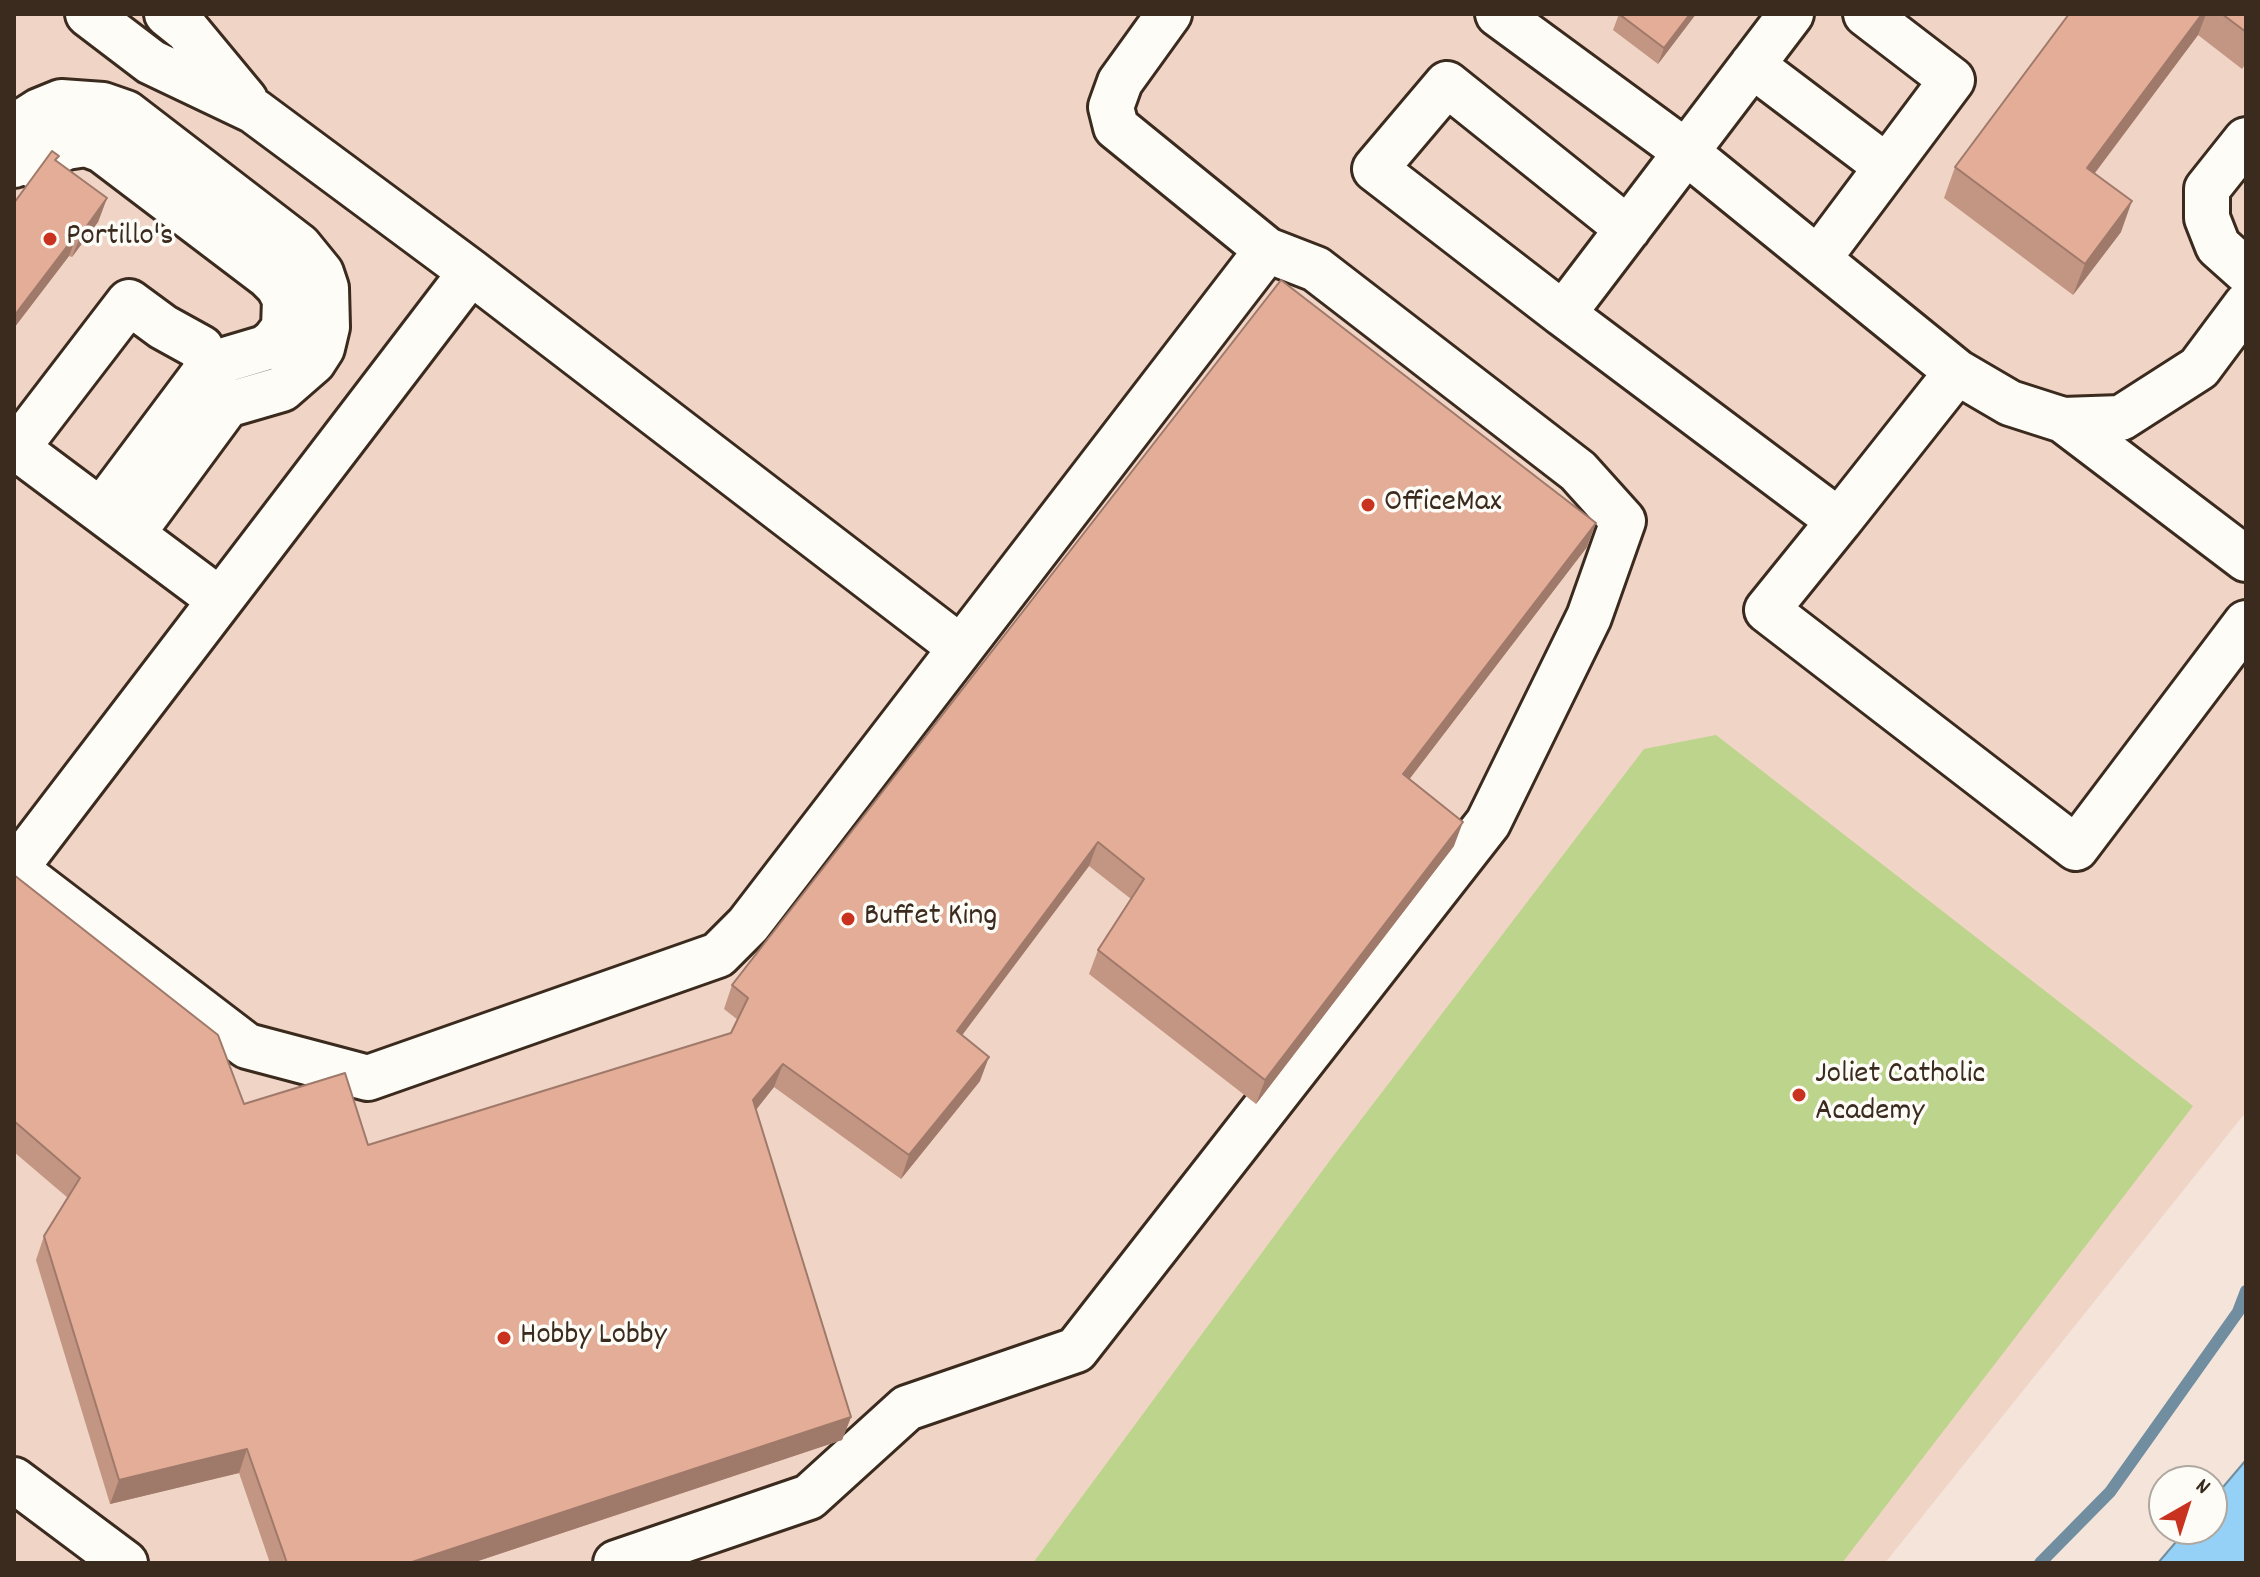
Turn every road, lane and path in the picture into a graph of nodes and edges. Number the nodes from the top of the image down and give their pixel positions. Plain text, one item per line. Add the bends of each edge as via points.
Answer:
1 (88, 14) edge
2 (1169, 14) edge
3 (1498, 14) edge
4 (1791, 14) edge
5 (1866, 14) edge
6 (184, 19) edge
7 (1752, 65) junction
8 (254, 111) junction
9 (14, 127) edge
10 (2246, 140) edge
11 (1686, 152) junction
12 (14, 165) edge
13 (1887, 167) junction
14 (14, 193) edge
15 (1628, 229) junction
16 (1267, 250) junction
17 (1818, 259) junction
18 (2246, 271) edge
19 (471, 272) junction
20 (2246, 305) edge
21 (1563, 314) junction
22 (163, 327) junction
23 (208, 368) junction
24 (1957, 372) junction
25 (2063, 420) junction
26 (16, 447) edge
27 (106, 515) junction
28 (1839, 521) junction
29 (2246, 559) edge
30 (220, 600) junction
31 (2246, 623) edge
32 (961, 648) junction
33 (14, 868) edge
34 (14, 1480) edge
35 (125, 1563) edge
36 (616, 1563) edge

1 - 8 lane via 151,62
2 - 16 lane via 1120,82 1111,107 1116,127
3 - 11 lane
4 - 7 lane
5 - 13 lane via 1952,80
6 - 8 lane
7 - 11 lane
7 - 13 lane
8 - 19 lane
9 - 27 lane via 61,102 103,105 126,113 299,246 326,288 327,327 313,362 282,389 227,405
10 - 18 lane via 2207,189 2207,218 2218,246
11 - 15 lane
11 - 17 lane
12 - 27 lane via 42,135 59,127 108,129 286,262 302,286 307,317 298,346 276,367 217,387
13 - 17 lane
14 - 23 lane via 40,160 86,144 102,150 268,276 285,299 284,328 265,348
15 - 21 lane
15 - 21 lane via 1447,84 1375,169
16 - 32 lane
16 - 36 lane via 1316,269 1578,471 1623,521 1589,617 1494,809 1076,1350 907,1408 809,1497
17 - 24 lane
19 - 30 lane
19 - 32 lane
20 - 25 lane via 2199,368 2134,410 2121,418
21 - 28 lane
22 - 23 lane via 201,348
22 - 26 lane via 129,302
22 - 27 lane via 172,369
23 - 27 lane
24 - 25 lane via 2010,403
24 - 28 lane
25 - 29 lane
26 - 27 lane
27 - 30 lane
28 - 31 lane via 1767,610 2076,848
30 - 33 lane
32 - 33 lane via 748,925 718,955 368,1078 247,1046
34 - 35 lane

